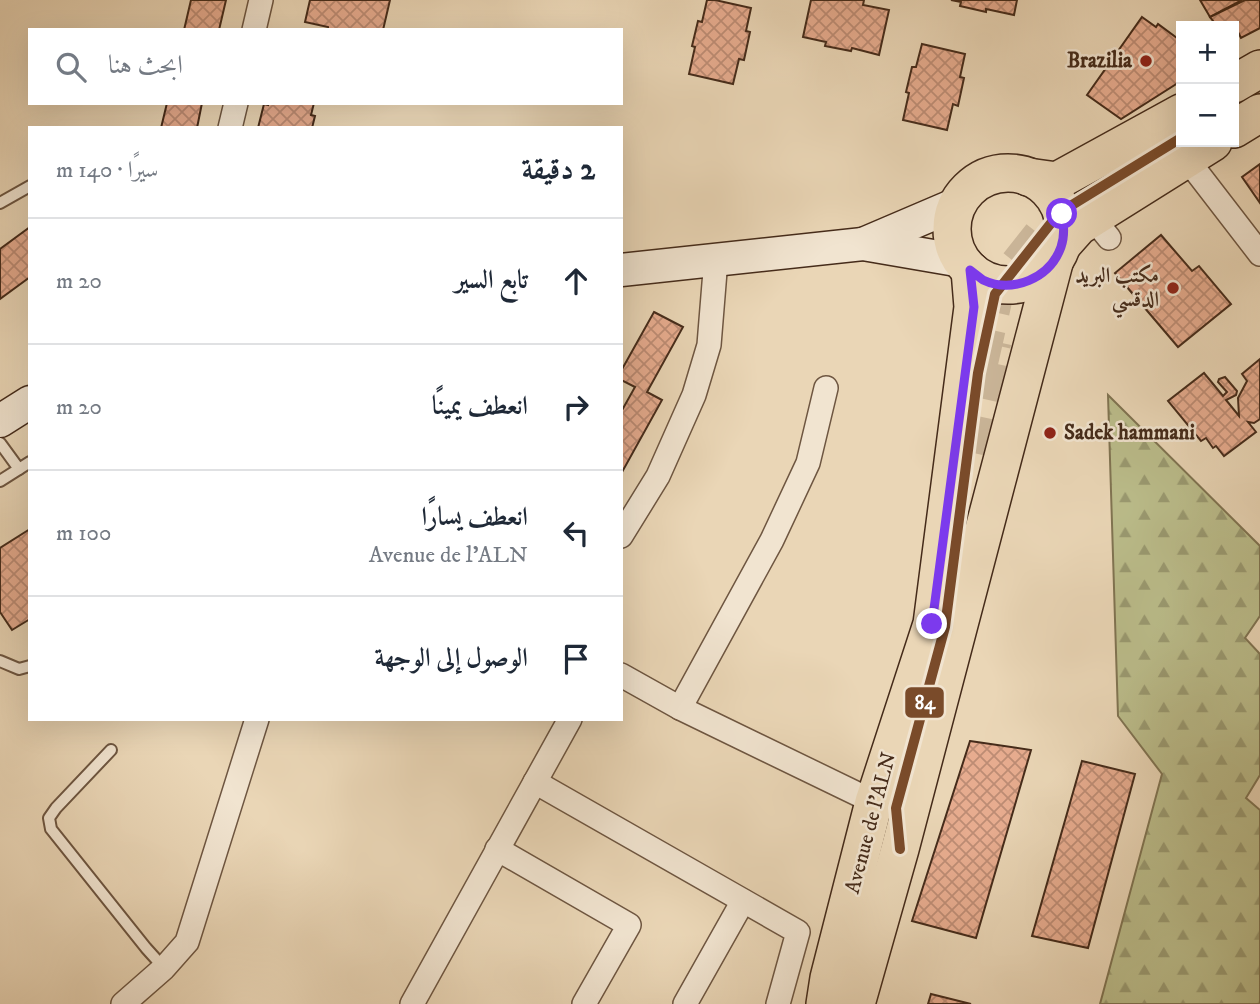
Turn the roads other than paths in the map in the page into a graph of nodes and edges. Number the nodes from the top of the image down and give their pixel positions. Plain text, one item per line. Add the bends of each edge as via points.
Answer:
1 (261, 0) edge
2 (254, 28) edge
3 (1260, 69) edge
4 (1239, 81) edge
5 (236, 105) edge
6 (1260, 113) edge
7 (1176, 116) edge
8 (230, 126) edge
9 (1239, 126) edge
10 (1199, 150) edge
11 (1028, 177) junction
12 (28, 187) edge
13 (0, 202) edge
14 (959, 203) junction
15 (863, 244) junction
16 (1059, 252) junction
17 (1260, 254) edge
18 (716, 259) junction
19 (966, 266) junction
20 (623, 270) edge
21 (826, 388) dead end
22 (28, 403) edge
23 (0, 421) edge
24 (0, 443) edge
25 (968, 456) tunnel mouth
26 (28, 463) edge
27 (19, 469) junction
28 (0, 481) edge
29 (623, 533) edge
30 (0, 661) edge
31 (28, 667) edge
32 (623, 676) edge
33 (680, 708) junction
34 (256, 721) edge
35 (569, 721) edge
36 (111, 750) dead end
37 (535, 782) junction
38 (885, 805) junction
39 (882, 845) junction
40 (497, 849) junction
41 (743, 901) junction
42 (164, 968) junction
43 (420, 1001) edge
44 (590, 1002) edge
45 (123, 1004) edge
46 (685, 1004) edge
47 (778, 1004) edge
48 (825, 1004) edge
49 (856, 1004) edge

1 - 2 street
3 - 4 main road
5 - 8 street
6 - 9 main road
7 - 11 main road via 1057,181
10 - 16 main road via 1100,227 1079,226
10 - 17 street
11 - 14 main road via 992,176 978,182
11 - 16 main road via 1055,198 1062,214
12 - 13 lane
14 - 15 main road
14 - 19 main road via 953,240
15 - 18 main road
15 - 19 main road
16 - 19 main road via 1044,272 1015,285 983,279
16 - 39 main road
18 - 20 main road
18 - 29 street via 709,345 694,395 657,476
19 - 38 main road, Avenue de l'ALN via 974,307 932,624
21 - 33 street via 808,463 772,540
22 - 23 main road
24 - 27 lane
25 - 38 main road via 945,627
26 - 27 lane
27 - 28 lane
30 - 31 lane via 19,669
32 - 33 street
33 - 38 street
34 - 42 street via 187,942
35 - 37 street
36 - 42 lane via 56,808 49,818 51,829
37 - 40 street
37 - 41 street
38 - 39 main road, Avenue de l'ALN
39 - 48 main road, Avenue de l'ALN via 830,978
39 - 49 main road
40 - 43 street
40 - 44 street via 629,925
41 - 46 street
41 - 47 street via 798,932
42 - 45 street

